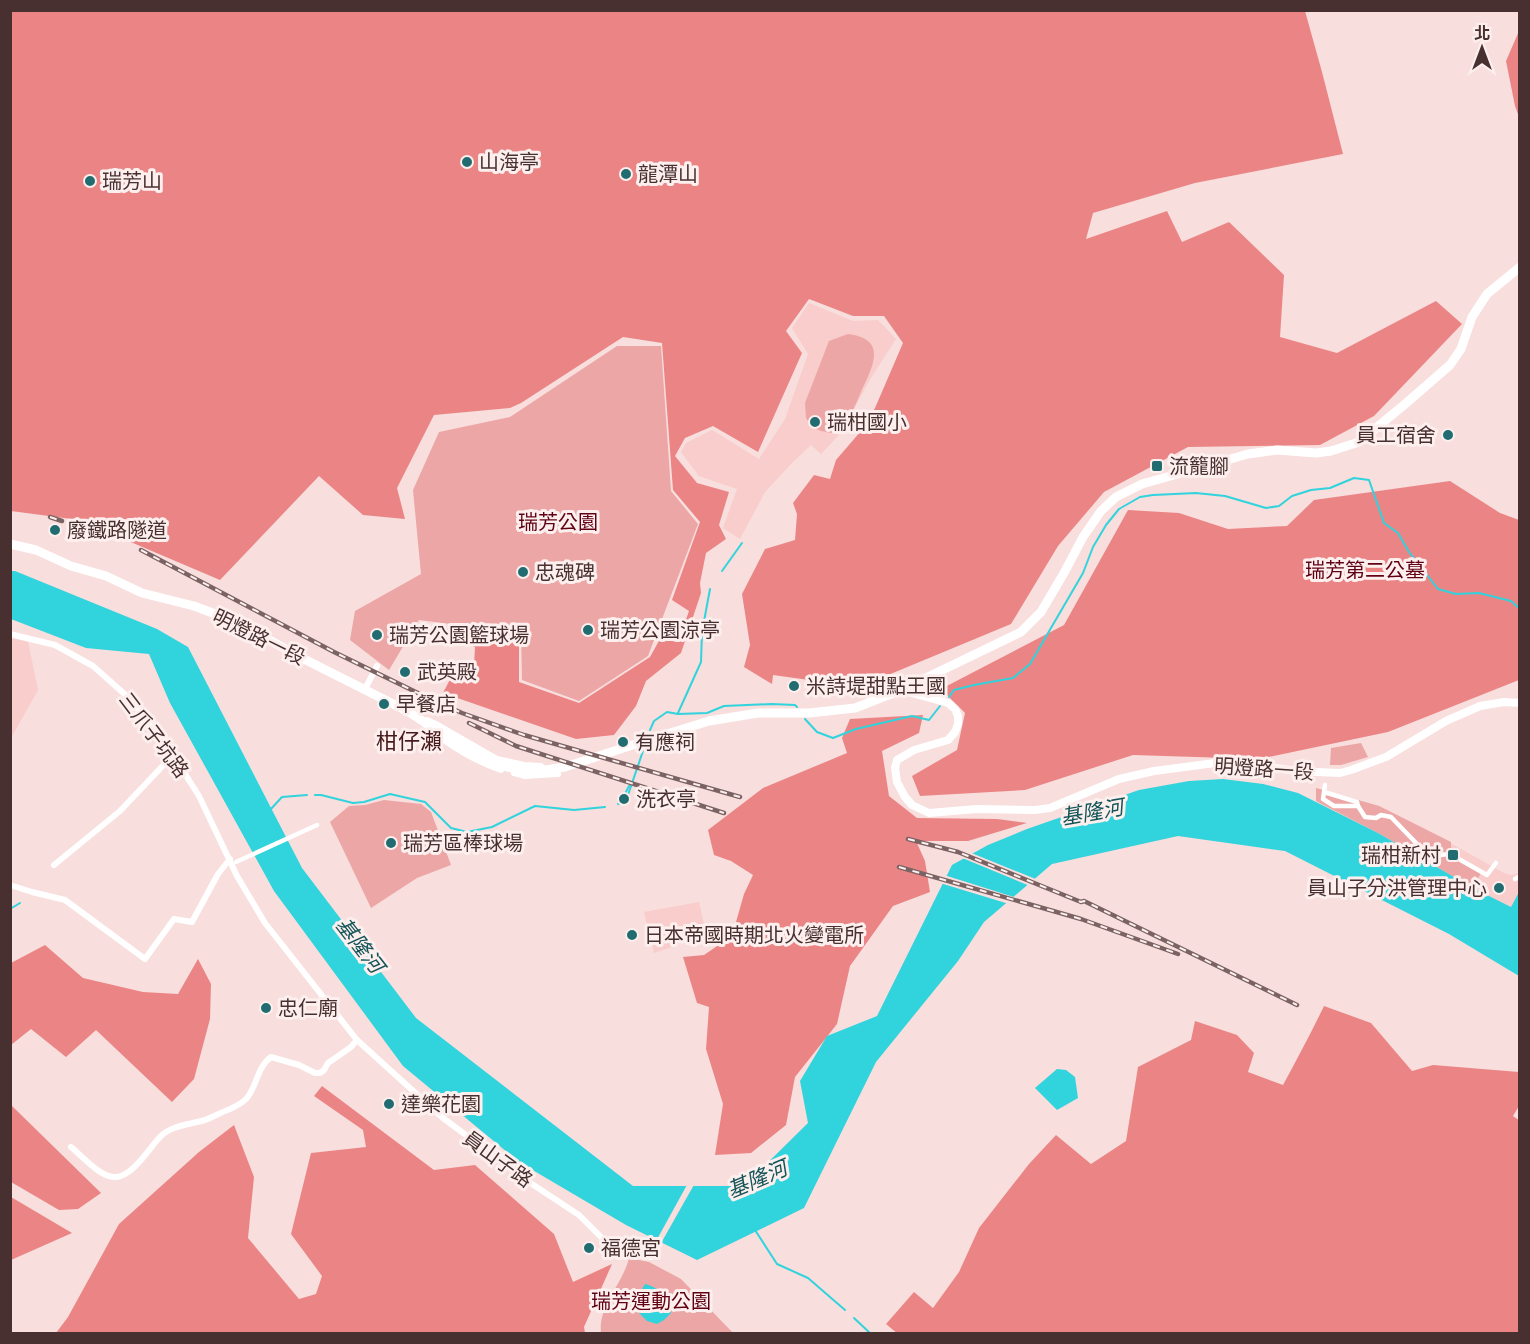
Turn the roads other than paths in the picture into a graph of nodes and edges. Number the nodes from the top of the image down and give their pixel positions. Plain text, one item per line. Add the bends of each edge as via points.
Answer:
1 (1520, 267) edge
2 (10, 544) edge
3 (10, 634) edge
4 (377, 666) dead end
5 (365, 689) junction
6 (901, 690) junction
7 (1520, 703) edge
8 (409, 712) junction
9 (627, 743) dead end
10 (632, 752) dead end
11 (173, 755) junction
12 (1358, 806) junction
13 (317, 825) dead end
14 (233, 861) junction
15 (1496, 863) dead end
16 (54, 866) dead end
17 (10, 885) edge
18 (357, 1040) junction
19 (71, 1147) dead end
20 (651, 1257) dead end

1 - 6 main road via 1487,294 1450,365 1359,442 1316,453 1277,450 1248,454 1142,483 1116,496 1083,537 1041,612 1021,632
2 - 5 main road, 明燈路一段 via 36,550 142,593 218,615
3 - 11 street, 三爪子坑路 via 55,645 93,666 129,698
4 - 5 street
5 - 8 main road, 明燈路一段
6 - 7 street, 明燈路一段 via 948,703 958,717 955,732 948,740 914,750 897,760 897,782 904,797 929,813 1050,808 1119,779 1215,763 1340,773 1386,757 1446,721 1480,706
6 - 8 main road, 明燈路一段 via 855,708 758,713 709,721 565,767 539,771 494,763
8 - 8 street via 442,740 498,769 525,776 558,774 541,766 497,759
9 - 10 street
11 - 14 street, 三爪子坑路
11 - 16 street via 120,811
12 - 12 street via 1334,806 1323,799 1324,788
12 - 15 street via 1365,817 1391,817 1427,852 1450,854 1487,875
13 - 14 street
14 - 17 street via 218,874 192,922 174,919 145,959 65,900
14 - 18 street, 三爪子坑路 via 237,876 265,923
18 - 19 street via 320,1073 271,1057 262,1066 245,1101 205,1120 170,1130 125,1175 105,1176
18 - 20 street, 員山子路 via 442,1118 579,1215 608,1244 623,1253

